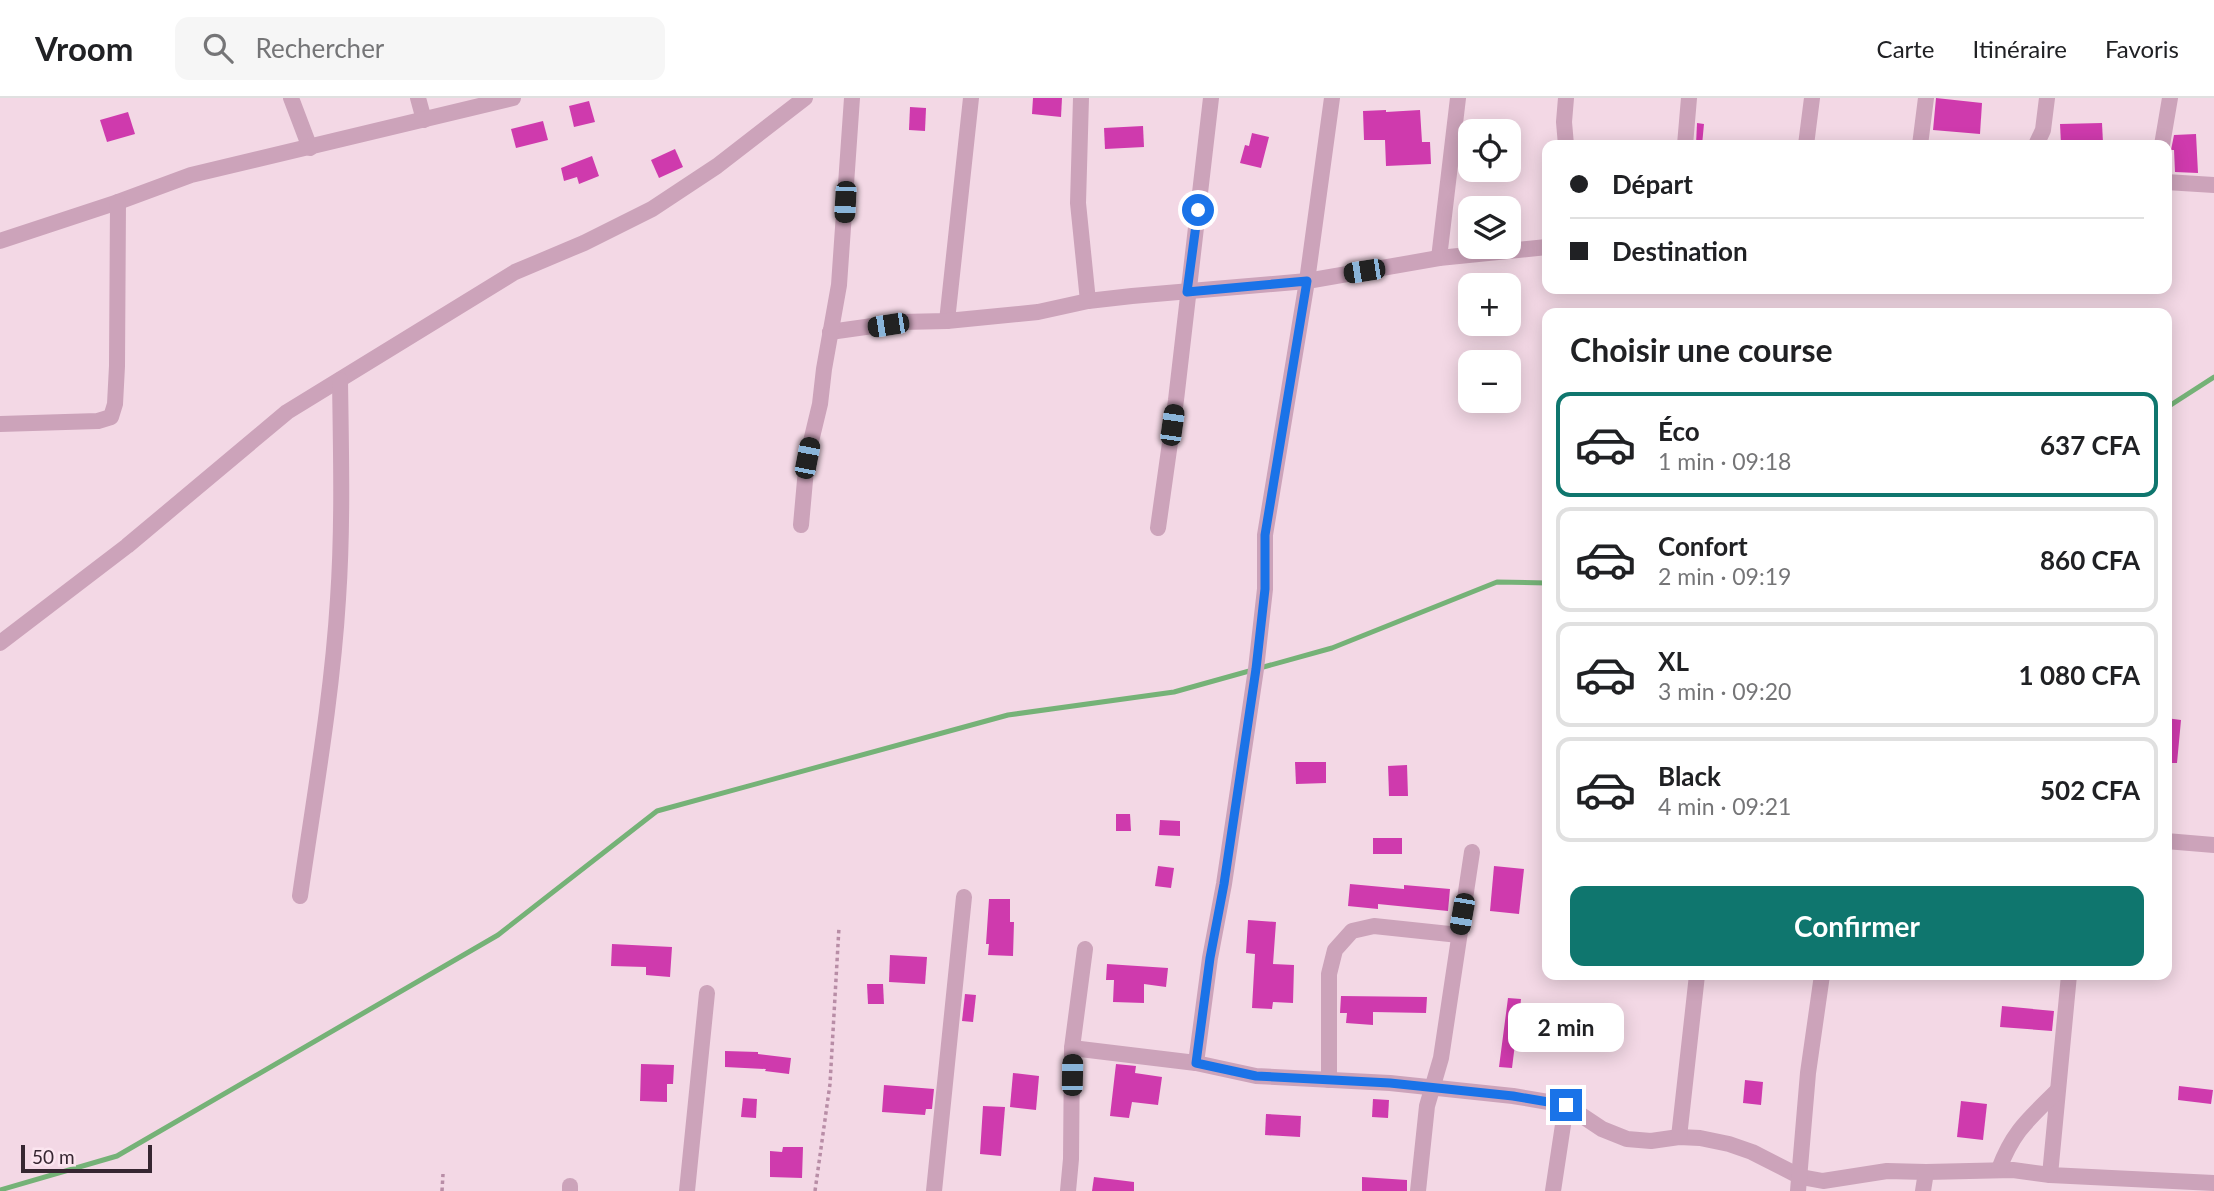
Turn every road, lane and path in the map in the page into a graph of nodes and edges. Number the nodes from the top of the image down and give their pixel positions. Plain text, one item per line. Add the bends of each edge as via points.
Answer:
1 (291, 98) edge
2 (418, 98) edge
3 (513, 98) edge
4 (805, 98) edge
5 (852, 98) edge
6 (971, 98) edge
7 (1081, 98) edge
8 (1211, 98) edge
9 (1332, 98) edge
10 (1458, 98) edge
11 (1566, 98) edge
12 (1689, 98) edge
13 (1812, 98) edge
14 (1926, 98) edge
15 (2046, 98) edge
16 (2170, 98) edge
17 (424, 120) junction
18 (1566, 140) edge
19 (1685, 140) edge
20 (1807, 140) edge
21 (1921, 140) edge
22 (2038, 140) edge
23 (2163, 140) edge
24 (310, 148) junction
25 (2172, 182) edge
26 (2214, 185) edge
27 (118, 202) junction
28 (0, 241) edge
29 (1542, 248) edge
30 (1439, 258) junction
31 (1307, 281) junction
32 (1187, 292) junction
33 (1088, 301) junction
34 (947, 321) junction
35 (830, 332) junction
36 (340, 380) junction
37 (0, 424) edge
38 (802, 525) dead end
39 (1158, 528) dead end
40 (0, 643) edge
41 (2172, 842) edge
42 (2214, 845) edge
43 (1472, 852) dead end
44 (300, 896) dead end
45 (964, 897) dead end
46 (839, 927) dead end
47 (1459, 935) junction
48 (1085, 949) dead end
49 (1696, 980) edge
50 (1821, 980) edge
51 (2069, 980) edge
52 (707, 993) dead end
53 (1072, 1048) junction
54 (1196, 1063) junction
55 (1329, 1080) junction
56 (1432, 1088) junction
57 (2057, 1091) junction
58 (1566, 1105) junction
59 (1679, 1138) junction
60 (1999, 1169) junction
61 (1926, 1172) junction
62 (443, 1174) dead end
63 (2050, 1175) junction
64 (2214, 1183) edge
65 (1800, 1184) edge
66 (442, 1191) edge
67 (687, 1191) edge
68 (815, 1191) edge
69 (934, 1191) edge
70 (1068, 1191) edge
71 (1418, 1191) edge
72 (1553, 1191) edge
73 (1923, 1191) edge

1 - 24 street
2 - 17 street
3 - 17 street
4 - 36 street via 652,209 515,272
5 - 35 street via 839,285
6 - 34 street
7 - 33 street via 1078,203
8 - 32 street
9 - 31 street
10 - 30 street
11 - 18 street
12 - 19 street
13 - 20 street
14 - 21 street
15 - 22 street
16 - 23 street
17 - 24 street
24 - 27 street via 191,175
25 - 26 street
27 - 28 street
27 - 37 street via 116,404 111,417
29 - 30 street
30 - 31 street
31 - 32 street
31 - 54 street via 1265,535 1265,589 1256,669
32 - 33 street
32 - 39 street
33 - 34 street via 1038,312
34 - 35 street
35 - 38 street via 821,404 807,458
36 - 40 street via 287,412 127,546
36 - 44 street via 338,601
41 - 42 street
43 - 47 street
45 - 69 street
46 - 68 path via 830,1084
47 - 55 street via 1374,926 1352,931 1335,950 1329,974
47 - 56 street via 1441,1058
48 - 53 street
49 - 59 street
50 - 65 street via 1808,1073
51 - 57 street
52 - 67 street
53 - 54 street
53 - 70 street
54 - 55 street via 1256,1076
55 - 56 street
56 - 58 street
56 - 71 street
57 - 60 street via 2022,1125 2008,1144
57 - 63 street
58 - 59 street via 1627,1139
58 - 72 street
59 - 65 street via 1700,1138 1752,1152
60 - 61 street
60 - 63 street
61 - 65 street via 1887,1171
61 - 73 street
62 - 66 path
63 - 64 street

